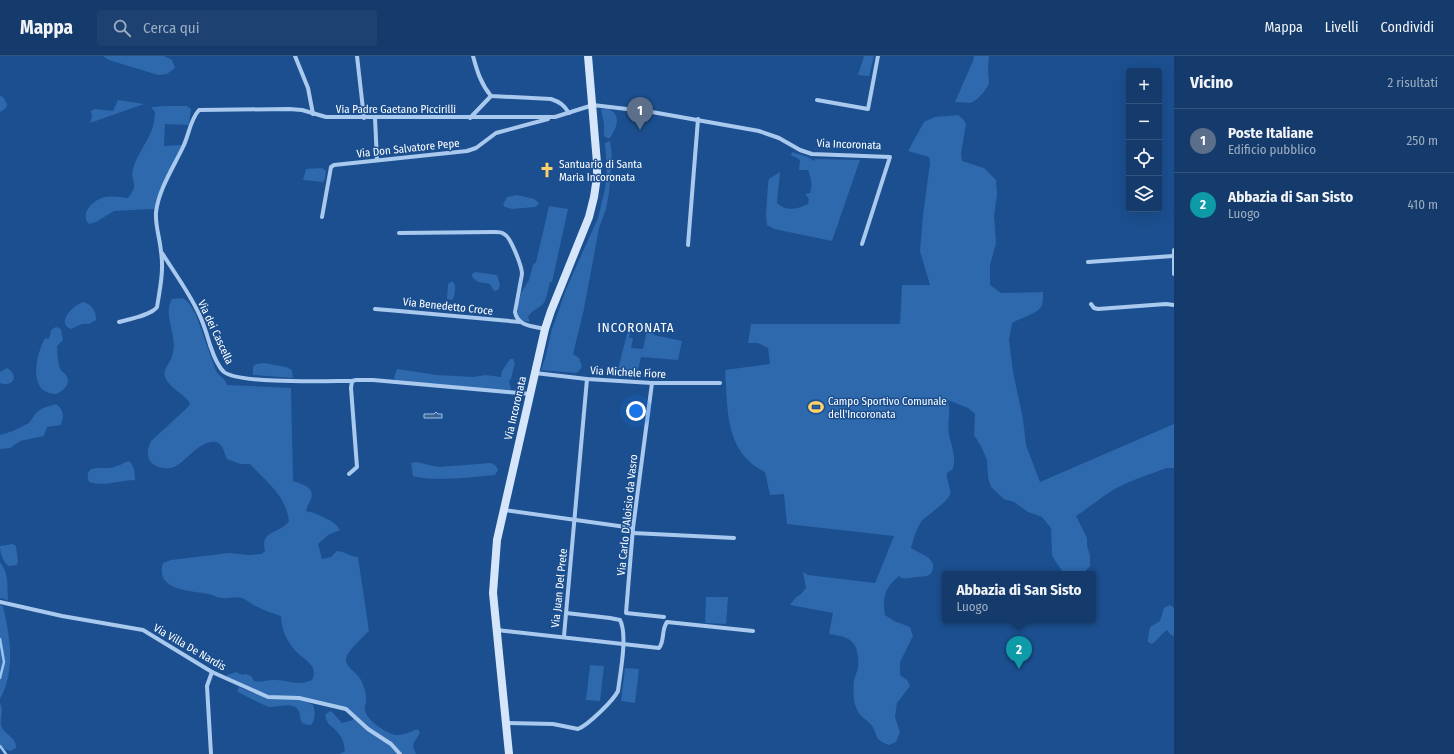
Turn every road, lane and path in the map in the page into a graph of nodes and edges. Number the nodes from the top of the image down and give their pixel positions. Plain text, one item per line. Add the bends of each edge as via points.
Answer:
1 (295, 56) edge
2 (357, 56) edge
3 (473, 56) edge
4 (588, 56) edge
5 (878, 56) edge
6 (491, 96) junction
7 (817, 100) dead end
8 (592, 105) junction
9 (570, 113) junction
10 (313, 114) junction
11 (554, 117) junction
12 (364, 118) junction
13 (375, 118) junction
14 (470, 118) junction
15 (698, 119) junction
16 (377, 160) junction
17 (322, 217) dead end
18 (399, 233) dead end
19 (862, 244) dead end
20 (688, 245) dead end
21 (1174, 250) edge
22 (161, 251) junction
23 (1173, 256) edge
24 (1088, 262) dead end
25 (1174, 274) edge
26 (1091, 304) dead end
27 (1174, 305) edge
28 (375, 309) dead end
29 (119, 322) dead end
30 (520, 322) junction
31 (545, 329) junction
32 (535, 373) junction
33 (587, 379) junction
34 (352, 381) junction
35 (652, 383) junction
36 (720, 383) dead end
37 (530, 394) junction
38 (349, 474) dead end
39 (504, 510) junction
40 (575, 520) junction
41 (633, 530) junction
42 (734, 538) dead end
43 (0, 602) edge
44 (566, 613) junction
45 (664, 617) dead end
46 (496, 630) junction
47 (753, 630) dead end
48 (564, 636) junction
49 (623, 644) junction
50 (212, 672) junction
51 (506, 724) junction
52 (211, 754) edge
53 (400, 754) edge
54 (509, 754) edge

1 - 10 street via 308,88
2 - 12 street
3 - 6 street via 484,88
4 - 8 main road, Via Incoronata
5 - 7 street via 868,109
6 - 9 street via 551,99 565,106
6 - 14 street
8 - 9 street, Via Padre Gaetano Piccirilli
8 - 15 street, Via Incoronata
8 - 31 main road, Via Incoronata via 597,163 594,198
9 - 11 street, Via Padre Gaetano Piccirilli
10 - 12 street, Via Padre Gaetano Piccirilli
10 - 22 street, Via Padre Gaetano Piccirilli via 289,109 199,110 159,199 156,226
11 - 14 street, Via Padre Gaetano Piccirilli
11 - 16 street, Via Don Salvatore Pepe via 496,133 476,148 467,151
12 - 13 street, Via Padre Gaetano Piccirilli
13 - 14 street, Via Padre Gaetano Piccirilli
13 - 16 street
15 - 19 street, Via Incoronata via 759,131 812,154 890,157
15 - 20 street
16 - 17 street, Via Don Salvatore Pepe via 331,167
18 - 30 street via 504,233 522,268 515,312
21 - 23 street
22 - 29 street via 161,278 154,310
22 - 34 street, Via dei Cascella via 199,313 213,353 224,372 242,378
23 - 24 street
23 - 25 street
26 - 27 street via 1098,309
28 - 30 street, Via Benedetto Croce
30 - 31 street, Via Benedetto Croce
31 - 32 main road, Via Incoronata
32 - 33 street, Via Michele Fiore
32 - 37 main road, Via Incoronata
33 - 35 street, Via Michele Fiore
33 - 40 street, Via Juan Del Prete
34 - 37 street, Via dei Cascella via 373,380
34 - 38 street via 357,467
35 - 36 street, Via Michele Fiore
35 - 41 street, Via Carlo D'Aloisio da Vasro
37 - 39 main road, Via Incoronata
39 - 40 street
39 - 46 main road, Via Incoronata via 495,555 493,593
40 - 41 street
40 - 44 street, Via Juan Del Prete
41 - 42 street
41 - 45 street, Via Carlo D'Aloisio da Vasro via 626,613
43 - 50 street, Via Villa De Nardis via 143,630
44 - 48 street, Via Juan Del Prete
44 - 49 street via 620,620 623,627
46 - 48 street
46 - 51 main road, Via Incoronata
47 - 49 street, Via Juan Del Prete via 667,622 660,648
48 - 49 street, Via Juan Del Prete
49 - 51 street via 615,698 581,727
50 - 52 street via 207,686
50 - 53 street, Via Villa De Nardis via 268,697 299,698 346,709
51 - 54 main road, Via Incoronata

